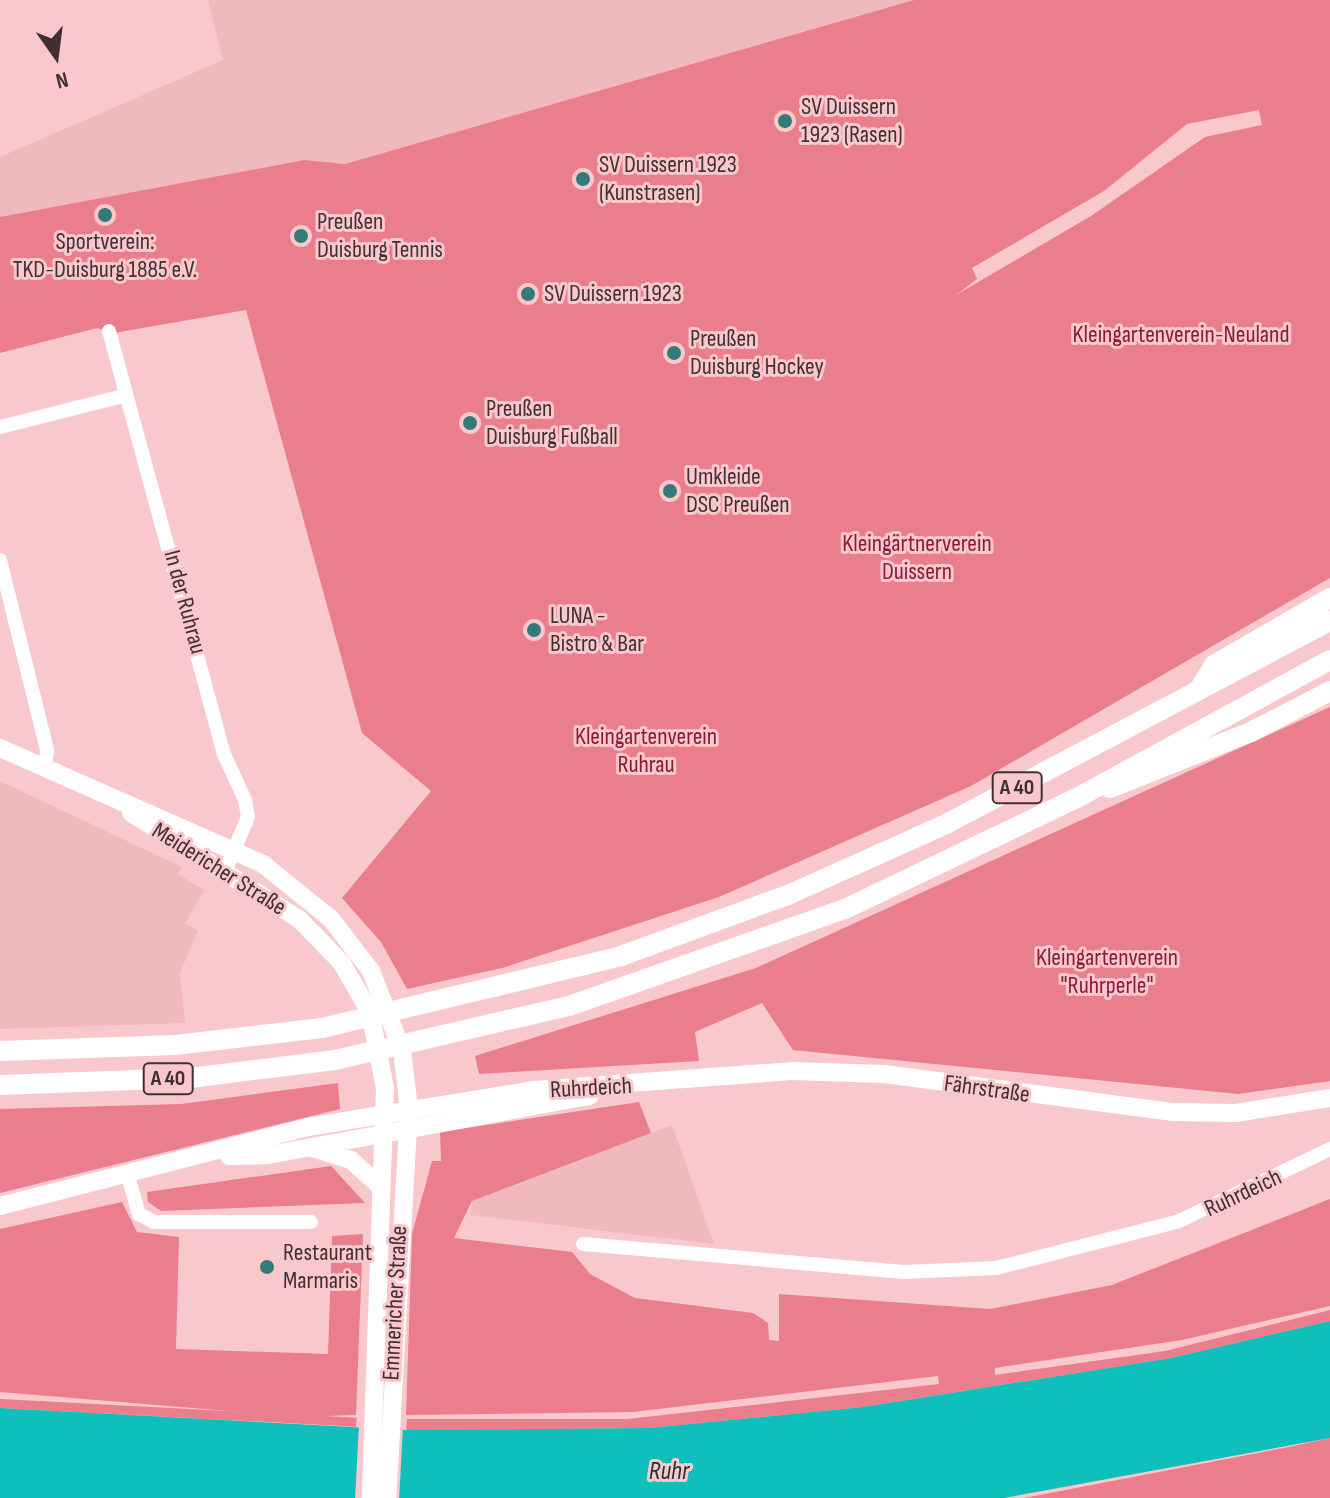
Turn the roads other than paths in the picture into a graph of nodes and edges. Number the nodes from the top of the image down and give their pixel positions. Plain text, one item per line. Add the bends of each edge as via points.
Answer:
1 (109, 331) dead end
2 (123, 396) junction
3 (0, 427) edge
4 (0, 560) edge
5 (1330, 598) edge
6 (1330, 621) edge
7 (1330, 660) edge
8 (1198, 691) junction
9 (1330, 691) edge
10 (0, 748) edge
11 (45, 769) junction
12 (1075, 799) junction
13 (116, 803) junction
14 (236, 850) junction
15 (226, 869) junction
16 (0, 1051) edge
17 (0, 1085) edge
18 (644, 1085) joint
19 (1330, 1098) edge
20 (409, 1118) junction
21 (385, 1122) junction
22 (309, 1147) junction
23 (1330, 1149) edge
24 (215, 1156) junction
25 (128, 1176) junction
26 (381, 1187) junction
27 (0, 1206) edge
28 (311, 1222) dead end
29 (583, 1244) dead end
30 (386, 1282) junction
31 (371, 1498) edge
32 (387, 1498) edge

1 - 2 street, In der Ruhrau
2 - 3 street
2 - 14 street, In der Ruhrau via 223,752 245,800 248,817
4 - 11 street via 47,750
5 - 8 highway via 1214,665
6 - 8 highway, A 40
7 - 12 highway, A 40
8 - 16 highway, A 40 via 1006,794 788,895 621,956 476,996 322,1028 175,1045
9 - 12 highway via 1184,761
10 - 11 main road, Meidericher Straße
11 - 13 main road, Meidericher Straße
12 - 17 highway, A 40 via 845,909 486,1029 335,1060 190,1078
13 - 14 main road, Meidericher Straße
13 - 15 main road, Meidericher Straße
14 - 15 street, In der Ruhrau
14 - 20 main road, Meidericher Straße via 315,903 371,971 402,1050
15 - 21 main road, Meidericher Straße via 300,920 358,986 382,1050
18 - 19 main road, Fährstraße via 791,1071 884,1074 1188,1113 1236,1113
18 - 20 main road, Ruhrdeich
20 - 21 main road, Ruhrdeich
20 - 30 main road, Emmericher Straße
21 - 22 main road, Ruhrdeich
21 - 24 main road, Ruhrdeich
21 - 26 main road, Emmericher Straße
22 - 24 main road, Ruhrdeich
22 - 26 main road via 351,1160
23 - 29 street, Ruhrdeich via 1177,1222 1091,1250 996,1268 904,1272
24 - 25 main road, Ruhrdeich
25 - 27 main road, Ruhrdeich
25 - 28 street via 139,1214 154,1222
26 - 30 main road, Emmericher Straße
30 - 31 main road, Emmericher Straße
30 - 32 main road, Emmericher Straße

